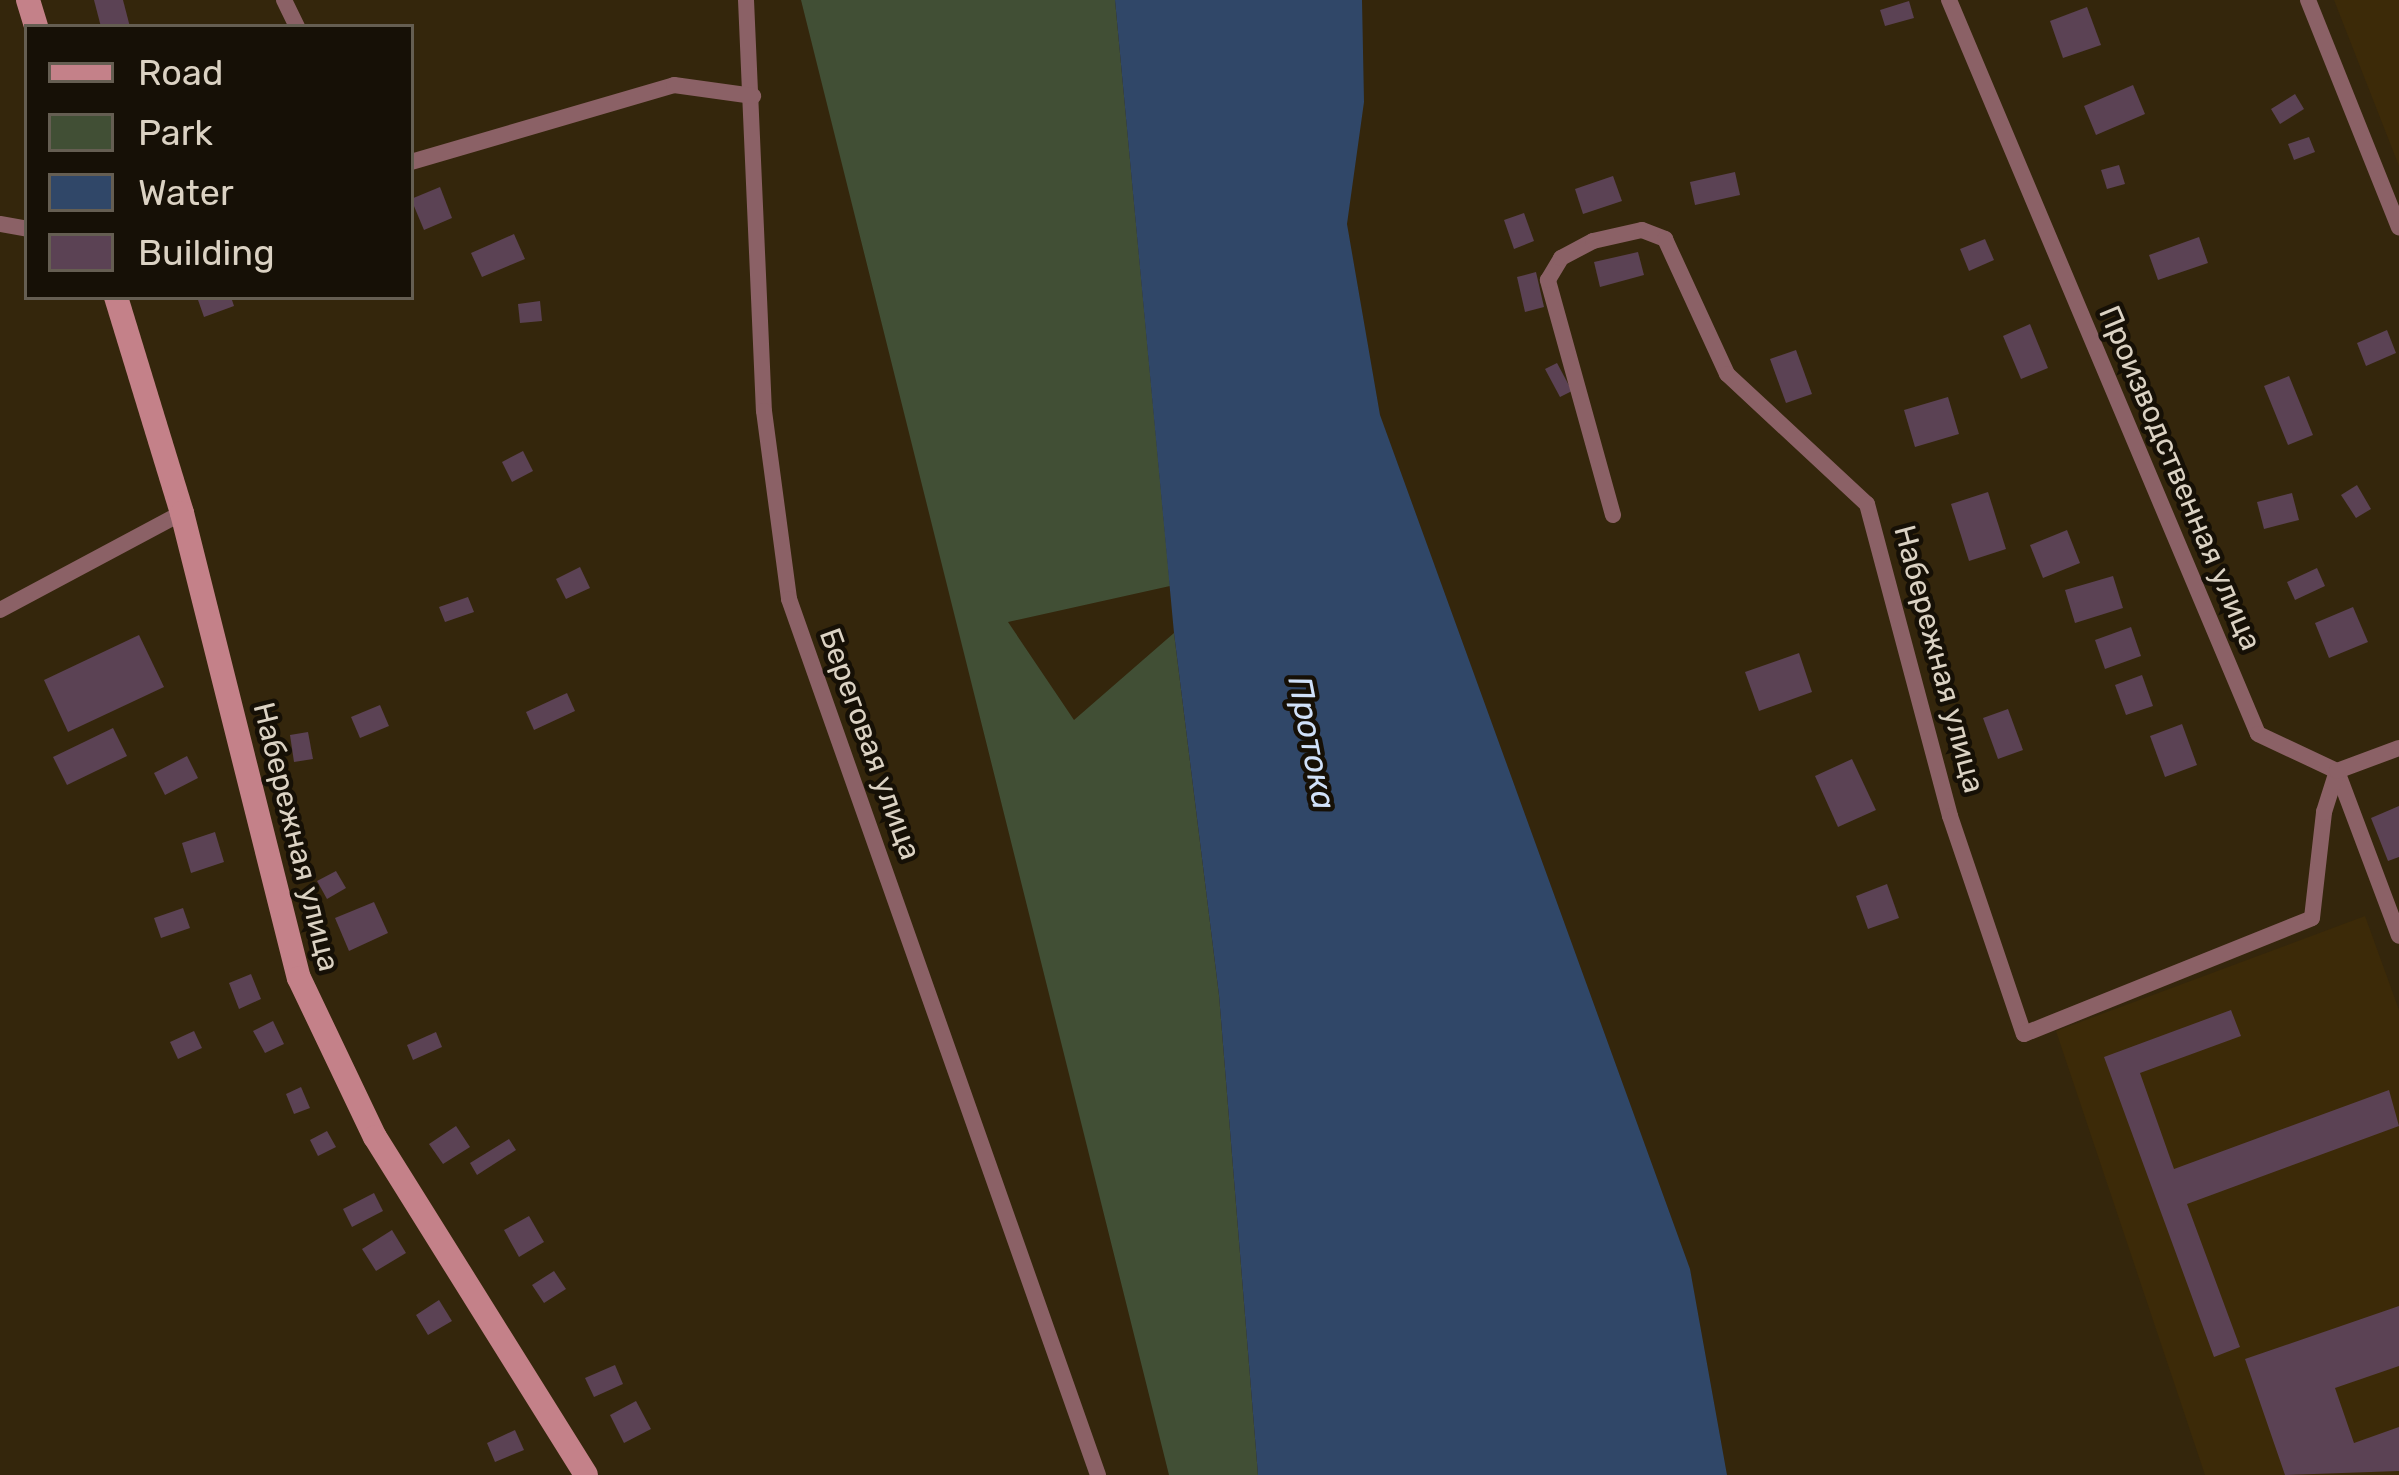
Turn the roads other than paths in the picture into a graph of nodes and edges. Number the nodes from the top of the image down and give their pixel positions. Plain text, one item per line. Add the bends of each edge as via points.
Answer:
1 (746, 0) edge
2 (1949, 0) edge
3 (2308, 0) edge
4 (753, 96) junction
5 (414, 161) edge
6 (2399, 228) edge
7 (117, 300) edge
8 (182, 513) junction
9 (1613, 515) dead end
10 (0, 610) edge
11 (2399, 748) edge
12 (2337, 771) junction
13 (2399, 936) edge
14 (586, 1475) edge
15 (1098, 1475) edge

1 - 4 street, Береговая улица
2 - 12 street, Производственная улица via 2258,734
3 - 6 street
4 - 5 street via 674,85
4 - 15 street, Береговая улица via 764,411 789,599
7 - 8 street, Набережная улица
8 - 10 street
8 - 14 street, Набережная улица via 299,978 375,1137
9 - 12 street, Набережная улица via 1548,280 1561,258 1642,230 1665,239 1727,374 1867,503 1950,816 2024,1034 2312,918
11 - 12 street
12 - 13 street

